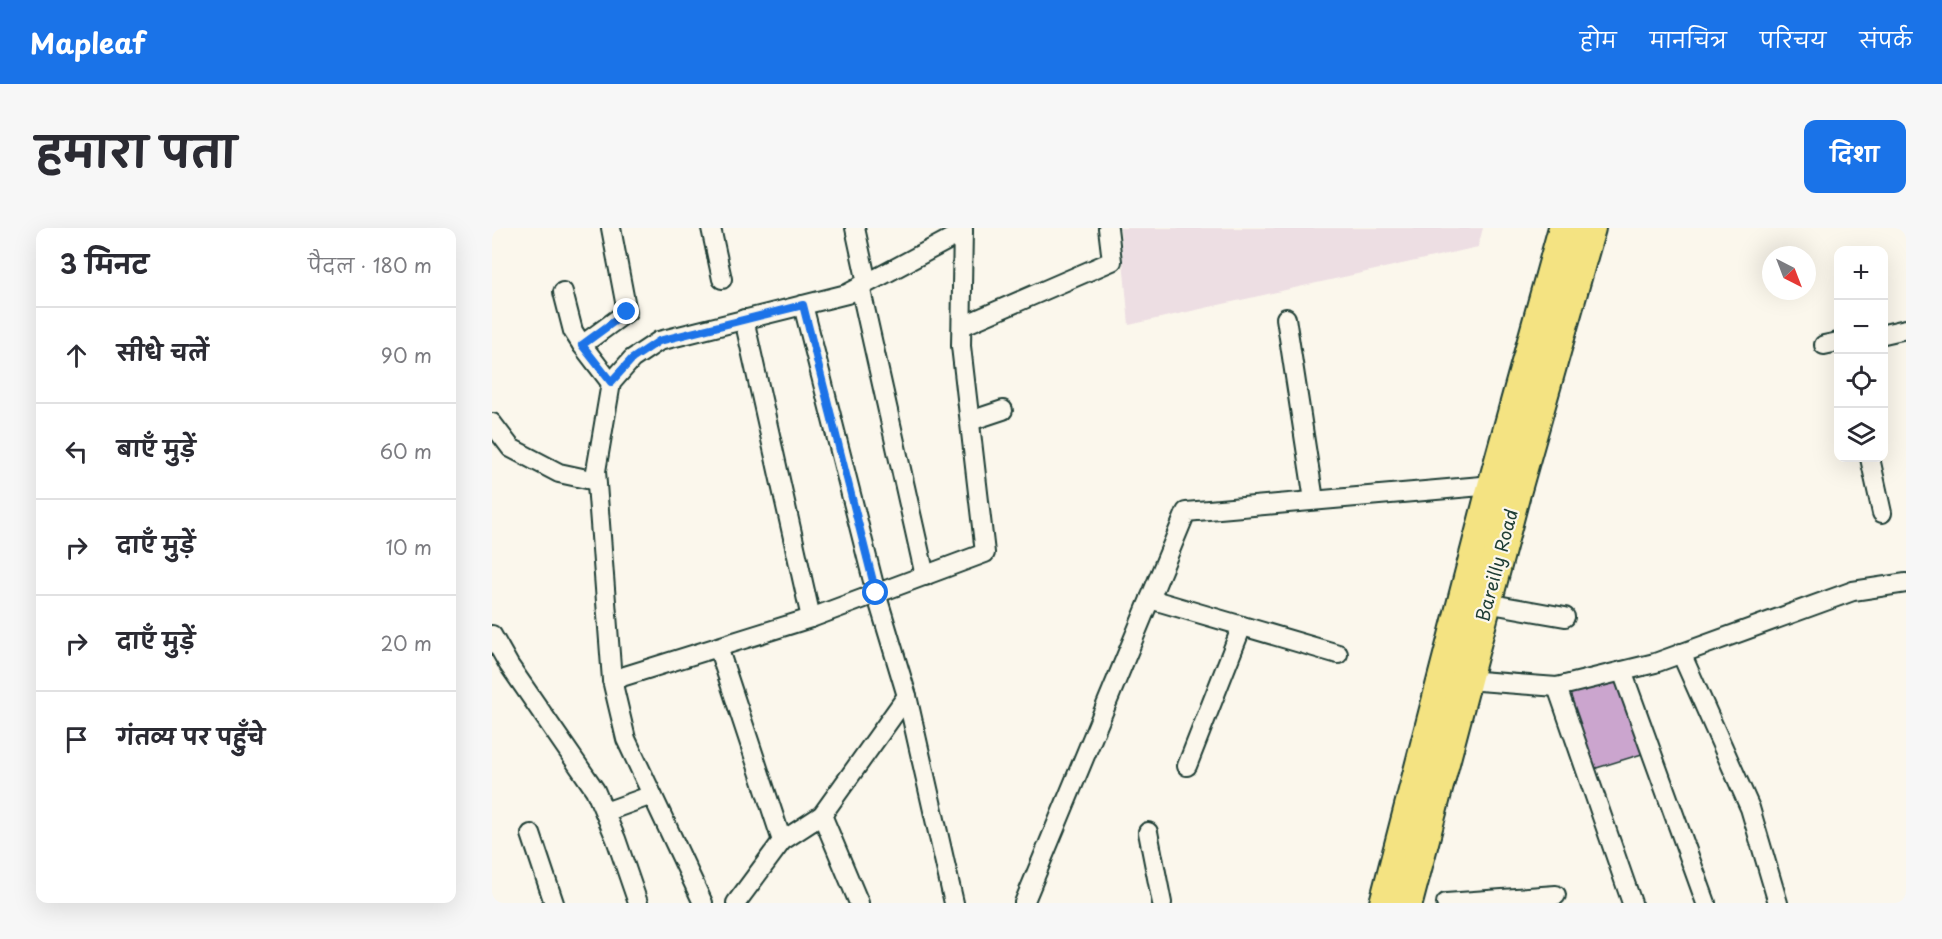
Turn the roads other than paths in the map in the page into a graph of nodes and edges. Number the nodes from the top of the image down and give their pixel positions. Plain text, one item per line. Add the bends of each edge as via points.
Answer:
1 (611, 228) edge
2 (711, 228) edge
3 (855, 228) edge
4 (1108, 228) edge
5 (1564, 228) edge
6 (1590, 228) edge
7 (963, 230) edge
8 (722, 279) dead end
9 (864, 285) junction
10 (563, 292) dead end
11 (803, 305) junction
12 (1286, 318) dead end
13 (744, 319) junction
14 (962, 326) junction
15 (1906, 329) edge
16 (1888, 333) edge
17 (582, 345) junction
18 (611, 382) junction
19 (1003, 410) dead end
20 (970, 421) junction
21 (492, 423) edge
22 (1871, 462) edge
23 (596, 481) junction
24 (1493, 485) junction
25 (1314, 500) junction
26 (1882, 513) dead end
27 (925, 576) junction
28 (1906, 583) edge
29 (876, 593) junction
30 (1150, 598) junction
31 (1486, 603) junction
32 (1565, 617) dead end
33 (811, 618) junction
34 (1242, 626) junction
35 (492, 635) edge
36 (718, 647) junction
37 (1681, 653) junction
38 (1338, 654) dead end
39 (1622, 671) junction
40 (1466, 680) junction
41 (612, 681) junction
42 (1557, 687) junction
43 (907, 696) junction
44 (1187, 766) dead end
45 (652, 795) junction
46 (605, 812) junction
47 (822, 814) junction
48 (1148, 832) dead end
49 (531, 834) dead end
50 (782, 842) junction
51 (1556, 895) dead end
52 (1509, 901) edge
53 (554, 903) edge
54 (638, 903) edge
55 (703, 903) edge
56 (736, 903) edge
57 (859, 903) edge
58 (954, 903) edge
59 (1024, 903) edge
60 (1162, 903) edge
61 (1385, 903) edge
62 (1407, 903) edge
63 (1446, 903) edge
64 (1632, 903) edge
65 (1706, 903) edge
66 (1778, 903) edge

1 - 17 street via 627,312
2 - 8 street
3 - 9 street
4 - 14 street via 1112,261
5 - 24 main road, Bareilly Road
6 - 31 main road, Bareilly Road
7 - 9 street
7 - 14 street
9 - 11 street via 847,294
9 - 27 street
10 - 17 street via 573,331
11 - 13 street
11 - 29 street
12 - 25 street
13 - 18 street via 659,341 632,359
13 - 33 street
14 - 20 street
15 - 16 street
17 - 18 street
18 - 23 street
19 - 20 street
20 - 27 street via 985,553
21 - 23 street via 511,448 559,473
22 - 26 street
23 - 41 street
24 - 25 street
24 - 61 main road, Bareilly Road
25 - 30 street via 1186,512
27 - 29 street
28 - 37 street via 1853,591
29 - 33 street
29 - 43 street
30 - 34 street
30 - 59 street
31 - 32 street
31 - 40 main road, Bareilly Road
33 - 36 street
34 - 38 street
34 - 44 street
35 - 46 street via 595,790
36 - 41 street
36 - 50 street
37 - 39 street
37 - 66 street via 1750,808
39 - 42 street
39 - 65 street
40 - 42 street
40 - 62 main road, Bareilly Road
41 - 45 street via 626,739
42 - 64 street
43 - 47 street
43 - 58 street
45 - 46 street
45 - 55 street
46 - 54 street
47 - 50 street
47 - 57 street
48 - 60 street
49 - 53 street
50 - 56 street
51 - 52 street
52 - 63 street

